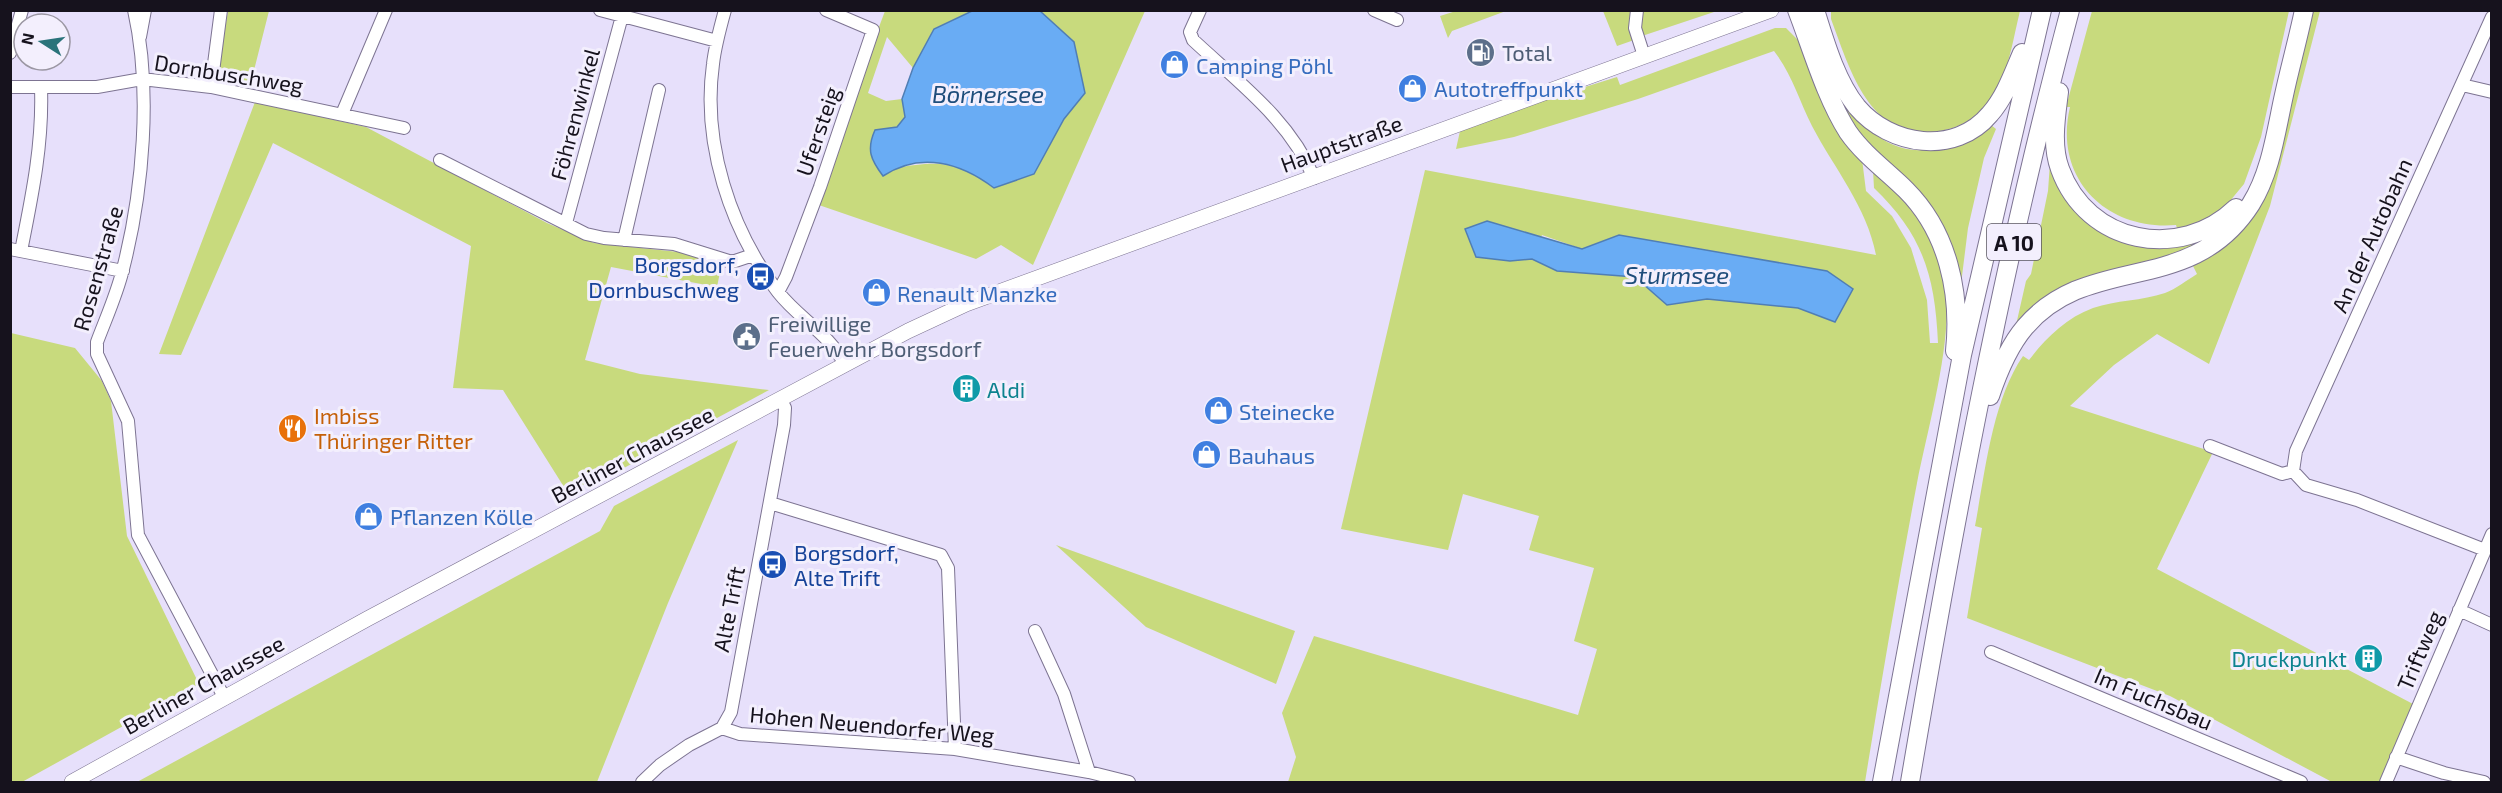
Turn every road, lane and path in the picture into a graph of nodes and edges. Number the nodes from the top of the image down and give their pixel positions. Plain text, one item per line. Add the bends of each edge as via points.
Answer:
1 (22, 10) edge
2 (134, 10) edge
3 (145, 10) edge
4 (221, 10) edge
5 (386, 10) edge
6 (600, 10) edge
7 (725, 10) edge
8 (826, 10) edge
9 (1200, 10) edge
10 (1374, 10) edge
11 (1637, 10) edge
12 (1771, 10) edge
13 (1797, 10) edge
14 (1815, 10) edge
15 (2041, 10) edge
16 (2296, 10) edge
17 (2304, 10) edge
18 (622, 16) junction
19 (2492, 17) edge
20 (2068, 19) edge
21 (1397, 21) dead end
22 (140, 38) junction
23 (717, 41) junction
24 (10, 53) edge
25 (1644, 56) junction
26 (142, 79) junction
27 (2462, 85) junction
28 (10, 87) edge
29 (211, 87) junction
30 (41, 88) junction
31 (659, 90) dead end
32 (2492, 92) edge
33 (342, 114) junction
34 (404, 128) dead end
35 (440, 160) dead end
36 (1314, 178) junction
37 (566, 223) junction
38 (624, 240) junction
39 (16, 250) edge
40 (753, 255) junction
41 (123, 271) junction
42 (1029, 281) joint
43 (778, 292) junction
44 (845, 365) junction
45 (781, 400) junction
46 (1945, 439) junction
47 (2210, 446) dead end
48 (1969, 458) junction
49 (2292, 471) junction
50 (770, 503) junction
51 (2492, 534) edge
52 (2485, 550) junction
53 (2459, 610) junction
54 (2492, 625) edge
55 (1035, 631) dead end
56 (1991, 652) dead end
57 (224, 697) junction
58 (722, 728) junction
59 (955, 749) junction
60 (2396, 757) junction
61 (1089, 772) junction
62 (2442, 778) edge
63 (72, 783) edge
64 (642, 783) edge
65 (1129, 783) edge
66 (1882, 783) edge
67 (1910, 783) edge
68 (2301, 783) edge
69 (2386, 783) edge
70 (2484, 783) edge

1 - 24 street
2 - 22 street, Rosenstraße
3 - 22 street, Rosenstraße
4 - 29 street
5 - 33 street
6 - 18 street
7 - 23 street
8 - 43 street, Ufersteig via 873,30 820,187
9 - 36 street via 1190,32 1193,40 1259,99 1306,159
10 - 21 street
11 - 25 street via 1635,28
12 - 25 main road, Hauptstraße
13 - 46 highway via 1842,123 1859,146 1922,207 1943,244 1953,287 1956,342
14 - 15 highway via 1840,76 1857,106 1876,126 1889,133 1930,141 1966,133 1990,114 2003,96
15 - 46 highway, A 10
16 - 20 highway via 2267,144 2249,191 2235,209 2212,226 2193,236 2165,240 2132,237 2103,224 2082,206 2063,175 2055,140
17 - 48 highway via 2269,159 2250,205 2228,231 2193,257 2085,286 2036,316 2005,360
18 - 23 street
18 - 37 street, Föhrenwinkel
19 - 27 street, An der Autobahn
20 - 48 highway, A 10 via 2027,182
22 - 26 street, Rosenstraße
23 - 40 street via 712,65 713,135 730,205
25 - 36 main road, Hauptstraße
26 - 29 street, Dornbuschweg
26 - 30 street, Dornbuschweg via 98,87
26 - 41 street, Rosenstraße via 138,202
27 - 32 street
27 - 49 street, An der Autobahn via 2296,451
28 - 30 street, Dornbuschweg
29 - 33 street, Dornbuschweg
30 - 39 street via 38,165
31 - 38 street
33 - 34 street, Dornbuschweg
35 - 37 street
36 - 42 main road, Hauptstraße
37 - 38 street via 586,234
38 - 40 street via 674,244 732,262
39 - 41 street
40 - 43 street
41 - 57 street, Rosenstraße via 97,342 97,354 128,421 136,528
42 - 44 main road, Berliner Chaussee via 966,304
43 - 44 street via 833,344
44 - 45 main road, Berliner Chaussee
45 - 50 street, Alte Trift via 785,408 784,425
45 - 57 main road, Berliner Chaussee
46 - 66 highway, A 10
47 - 49 street via 2282,474
48 - 67 highway, A 10
49 - 52 street via 2306,485 2357,500
50 - 58 street, Alte Trift via 731,711
50 - 59 street via 941,555 948,568
51 - 52 street, Triftweg
52 - 53 street, Triftweg
53 - 54 street
53 - 60 street, Triftweg
55 - 61 street via 1064,694
56 - 68 street, Im Fuchsbau
57 - 63 main road, Berliner Chaussee
58 - 59 street, Hohen Neuendorfer Weg via 740,734
58 - 64 street via 689,745
59 - 61 street, Hohen Neuendorfer Weg
60 - 62 street
60 - 69 street, Triftweg
61 - 65 street, Hohen Neuendorfer Weg
62 - 70 street

